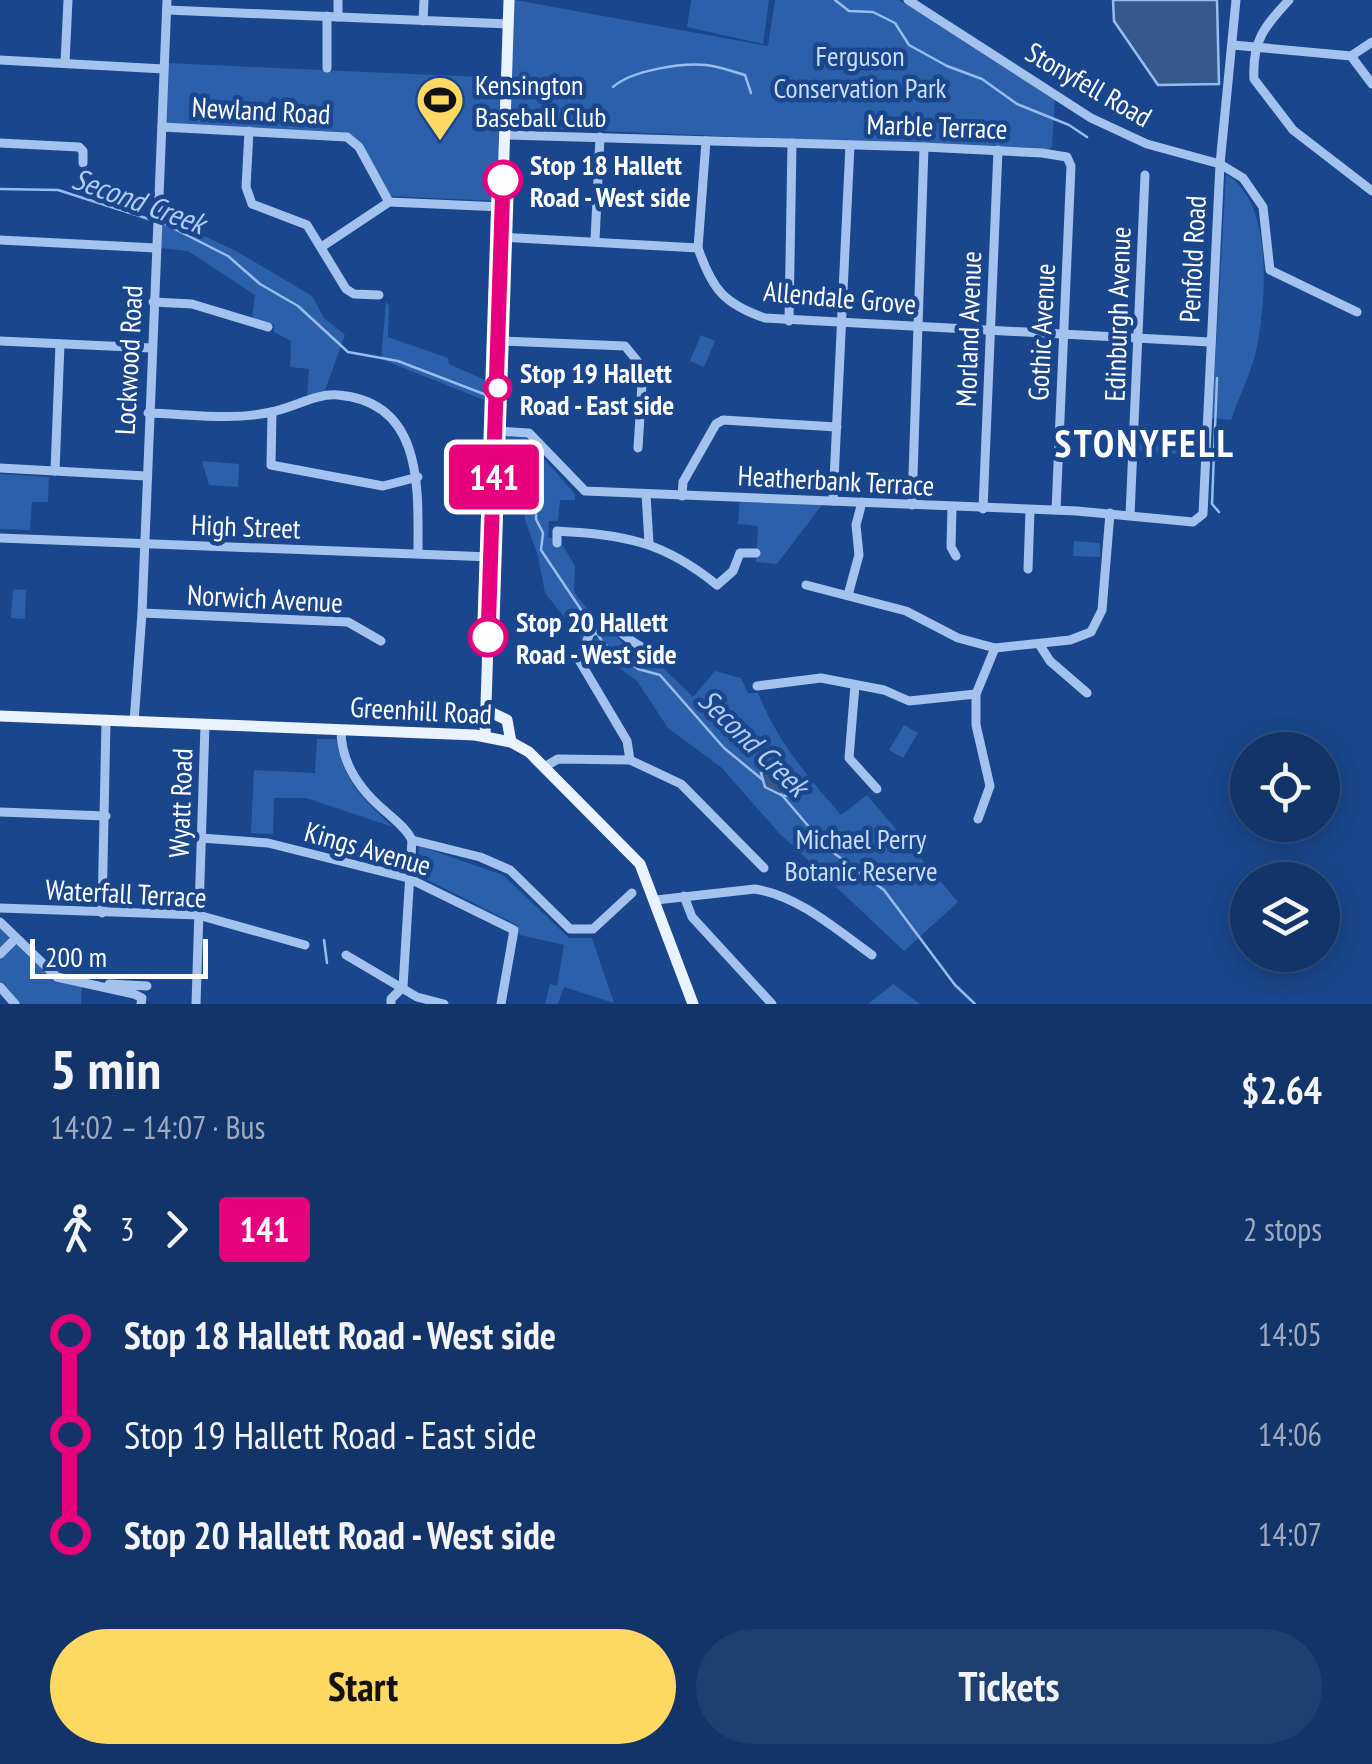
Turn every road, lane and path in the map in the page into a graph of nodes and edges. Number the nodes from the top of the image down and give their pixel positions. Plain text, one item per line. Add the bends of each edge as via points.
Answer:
1 (68, 0) edge
2 (254, 0) edge
3 (338, 0) edge
4 (424, 0) edge
5 (509, 0) edge
6 (908, 0) edge
7 (1236, 0) edge
8 (1289, 0) edge
9 (167, 5) edge
10 (254, 13) junction
11 (332, 17) junction
12 (423, 21) junction
13 (509, 24) junction
14 (1372, 42) edge
15 (1233, 45) junction
16 (1255, 47) junction
17 (1351, 56) junction
18 (0, 60) edge
19 (65, 63) junction
20 (164, 68) junction
21 (326, 68) dead end
22 (1372, 84) edge
23 (162, 128) junction
24 (249, 131) junction
25 (504, 135) junction
26 (600, 138) junction
27 (706, 141) junction
28 (0, 143) edge
29 (792, 143) junction
30 (850, 145) junction
31 (924, 147) junction
32 (998, 150) junction
33 (1067, 157) joint
34 (83, 163) dead end
35 (1220, 164) junction
36 (1145, 175) dead end
37 (1372, 191) edge
38 (390, 202) junction
39 (502, 207) junction
40 (501, 237) junction
41 (0, 240) edge
42 (595, 240) junction
43 (322, 246) junction
44 (156, 248) junction
45 (698, 248) junction
46 (378, 296) dead end
47 (153, 302) junction
48 (1357, 312) dead end
49 (789, 321) junction
50 (842, 323) junction
51 (917, 326) junction
52 (268, 327) dead end
53 (990, 330) junction
54 (1064, 332) junction
55 (1138, 336) junction
56 (0, 341) edge
57 (500, 341) junction
58 (1210, 342) junction
59 (60, 344) junction
60 (152, 348) junction
61 (272, 412) junction
62 (148, 413) junction
63 (837, 427) junction
64 (495, 432) junction
65 (638, 448) dead end
66 (0, 468) edge
67 (55, 471) junction
68 (146, 476) junction
69 (418, 478) junction
70 (646, 494) junction
71 (682, 496) junction
72 (833, 501) junction
73 (862, 502) junction
74 (912, 505) junction
75 (952, 508) junction
76 (983, 509) junction
77 (1056, 510) junction
78 (1030, 511) junction
79 (1110, 513) junction
80 (1130, 515) junction
81 (1198, 520) joint
82 (0, 538) edge
83 (557, 543) dead end
84 (649, 543) junction
85 (144, 545) junction
86 (418, 552) junction
87 (756, 553) dead end
88 (956, 556) dead end
89 (491, 557) junction
90 (1028, 568) dead end
91 (806, 586) dead end
92 (848, 596) junction
93 (142, 614) junction
94 (381, 641) dead end
95 (1039, 644) junction
96 (995, 648) junction
97 (666, 656) dead end
98 (855, 685) junction
99 (757, 686) dead end
100 (1087, 692) dead end
101 (976, 694) junction
102 (486, 710) junction
103 (0, 716) edge
104 (106, 721) junction
105 (134, 722) junction
106 (205, 724) junction
107 (341, 730) junction
108 (485, 735) junction
109 (510, 742) junction
110 (630, 760) junction
111 (546, 766) junction
112 (877, 789) dead end
113 (0, 812) edge
114 (106, 816) junction
115 (978, 819) dead end
116 (201, 838) junction
117 (412, 840) junction
118 (764, 868) dead end
119 (408, 878) junction
120 (632, 893) dead end
121 (684, 896) junction
122 (656, 900) junction
123 (0, 908) edge
124 (102, 913) junction
125 (198, 916) junction
126 (0, 922) edge
127 (16, 938) junction
128 (305, 945) dead end
129 (0, 954) edge
130 (872, 954) dead end
131 (346, 955) dead end
132 (82, 982) junction
133 (147, 986) dead end
134 (0, 987) edge
135 (403, 988) junction
136 (15, 1004) edge
137 (142, 1004) edge
138 (196, 1004) edge
139 (391, 1004) edge
140 (444, 1004) edge
141 (501, 1004) edge
142 (693, 1004) edge
143 (772, 1004) edge

1 - 19 street
2 - 10 street
3 - 11 street
4 - 12 street
5 - 13 main road
6 - 35 street, Stonyfell Road via 1091,118 1147,144
7 - 15 street, Penfold Road
8 - 16 street
9 - 10 street
9 - 20 street, Lockwood Road
10 - 11 street
11 - 12 street
11 - 21 street
12 - 13 street
13 - 25 main road
14 - 17 street
15 - 16 street
15 - 35 street, Penfold Road
16 - 17 street
16 - 37 street via 1254,80 1293,130
17 - 22 street
18 - 19 street
19 - 20 street
20 - 23 street, Lockwood Road
23 - 24 street, Newland Road
23 - 44 street, Lockwood Road
24 - 38 street, Newland Road via 347,136
24 - 43 street via 246,187 252,204 307,225
25 - 26 street, Marble Terrace
25 - 39 main road
26 - 27 street, Marble Terrace
26 - 42 street
27 - 29 street, Marble Terrace
27 - 45 street
28 - 34 street via 79,147
29 - 30 street, Marble Terrace
29 - 49 street
30 - 31 street, Marble Terrace
30 - 50 street
31 - 32 street, Marble Terrace
31 - 51 street
32 - 33 street, Marble Terrace
32 - 53 street, Morland Avenue
33 - 54 street, Gothic Avenue
35 - 48 street, Stonyfell Road via 1243,178 1263,207 1270,270
35 - 58 street, Penfold Road
36 - 55 street, Edinburgh Avenue
38 - 39 street
38 - 43 street
39 - 40 main road
40 - 42 street
40 - 57 main road
41 - 44 street
42 - 45 street
43 - 46 street via 346,289
44 - 47 street, Lockwood Road
45 - 49 street, Allendale Grove via 724,299
47 - 52 street via 192,304
47 - 60 street, Lockwood Road
49 - 50 street, Allendale Grove
50 - 51 street, Allendale Grove
50 - 63 street
51 - 53 street, Allendale Grove
51 - 74 street
53 - 54 street, Allendale Grove
53 - 76 street, Morland Avenue
54 - 55 street, Allendale Grove
54 - 77 street, Gothic Avenue
55 - 58 street, Allendale Grove
55 - 80 street, Edinburgh Avenue
56 - 59 street
57 - 64 main road
57 - 65 street via 626,346 644,368
58 - 81 street, Penfold Road
59 - 60 street
59 - 67 street
60 - 62 street, Lockwood Road
61 - 62 street
61 - 69 street via 336,394 382,409 398,424
61 - 69 street via 271,465 383,486
62 - 68 street, Lockwood Road
63 - 71 street via 723,420 683,482
63 - 72 street
64 - 70 street, Heatherbank Terrace via 528,433 584,490
64 - 89 main road
66 - 67 street
67 - 68 street
68 - 85 street, Lockwood Road
69 - 86 street
70 - 71 street, Heatherbank Terrace
70 - 84 street
71 - 72 street, Heatherbank Terrace
72 - 73 street, Heatherbank Terrace
73 - 74 street, Heatherbank Terrace
73 - 92 street
74 - 75 street, Heatherbank Terrace
75 - 76 street, Heatherbank Terrace
75 - 88 street
76 - 78 street, Heatherbank Terrace
77 - 78 street, Heatherbank Terrace
77 - 79 street, Heatherbank Terrace
78 - 90 street
79 - 80 street, Heatherbank Terrace
79 - 95 street via 1102,610 1091,632
80 - 81 street, Heatherbank Terrace
82 - 85 street, High Street
83 - 84 street via 557,531
84 - 87 street via 717,585 740,554
85 - 86 street, High Street
85 - 93 street, Lockwood Road
86 - 89 street, High Street
89 - 102 main road
91 - 92 street
92 - 96 street via 906,610 958,638
93 - 94 street, Norwich Avenue via 348,622
93 - 105 street, Lockwood Road
95 - 96 street
95 - 100 street
96 - 101 street
97 - 110 street via 645,650 610,622 594,629 579,660 627,742
98 - 99 street via 821,678
98 - 101 street via 909,701
98 - 112 street via 849,758
101 - 115 street via 990,786
102 - 108 main road
102 - 109 main road via 507,720
103 - 104 main road, Greenhill Road
104 - 105 main road, Greenhill Road
104 - 114 street
105 - 106 main road, Greenhill Road
106 - 107 main road, Greenhill Road
106 - 116 street, Wyatt Road
107 - 108 main road, Greenhill Road
107 - 117 street via 347,766
108 - 109 main road, Greenhill Road
109 - 111 main road, Greenhill Road
110 - 111 street via 558,759
110 - 118 street via 681,784
111 - 122 main road, Greenhill Road via 640,864
113 - 114 street
114 - 124 street
116 - 119 street, Kings Avenue via 268,843
116 - 125 street, Wyatt Road
117 - 119 street
117 - 120 street via 510,870 570,929 592,929
119 - 135 street
119 - 141 street, Kings Avenue via 514,930
121 - 122 street
121 - 130 street via 768,891 806,908
121 - 143 street via 692,917
122 - 142 main road, Greenhill Road
123 - 124 street, Waterfall Terrace
124 - 125 street, Waterfall Terrace
125 - 128 street, Waterfall Terrace
125 - 138 street, Wyatt Road
126 - 127 street
127 - 129 street
127 - 132 street via 57,976
131 - 135 street
132 - 133 street
132 - 137 street via 134,994
134 - 136 street
135 - 139 street
135 - 140 street

